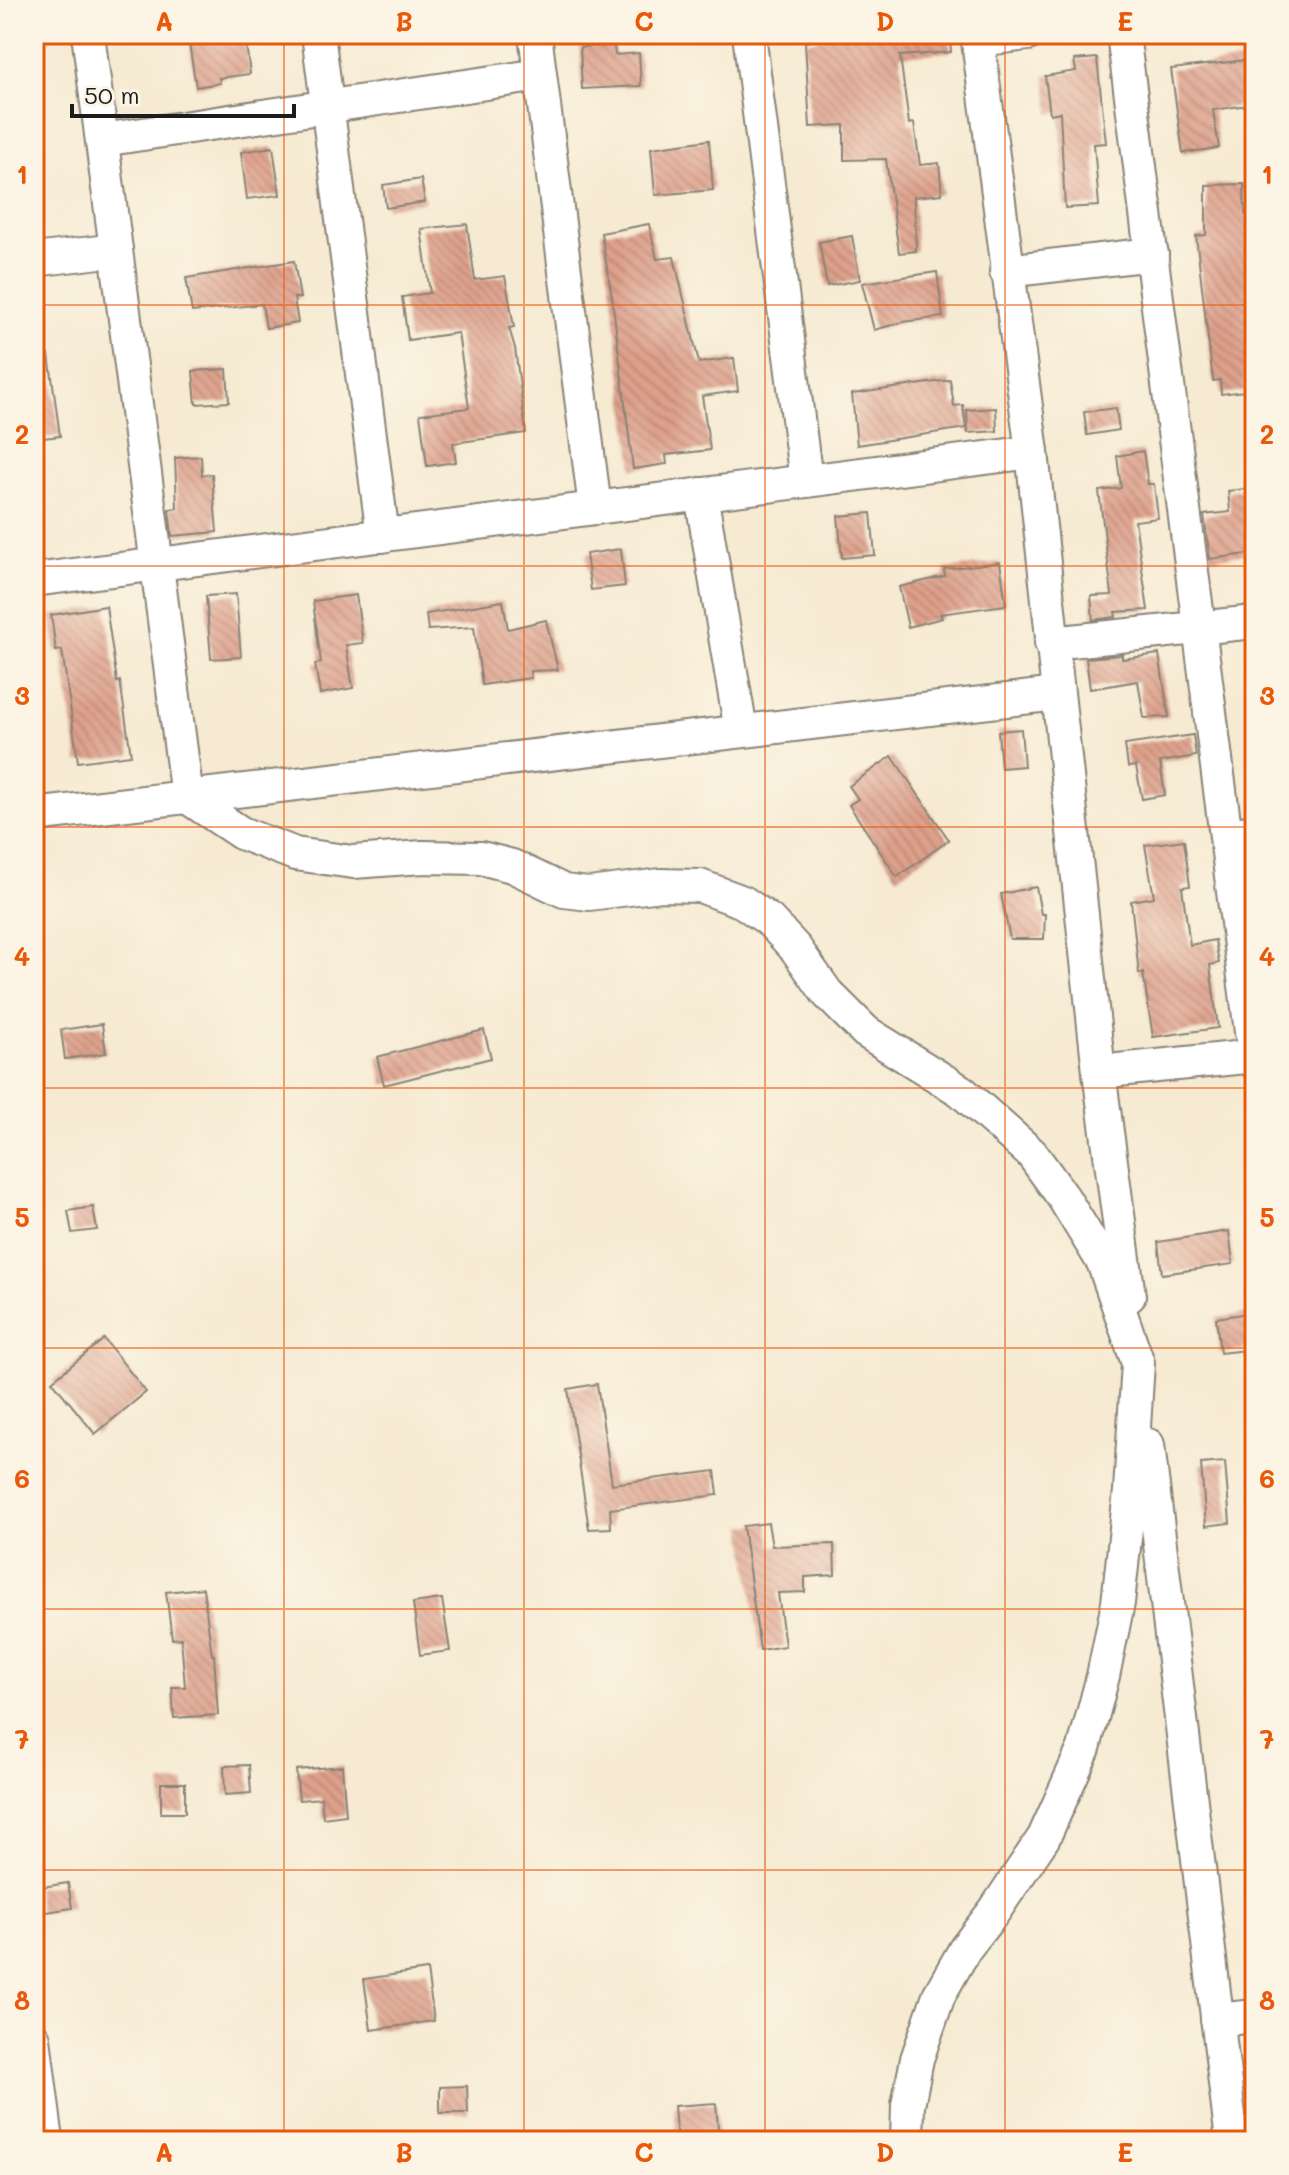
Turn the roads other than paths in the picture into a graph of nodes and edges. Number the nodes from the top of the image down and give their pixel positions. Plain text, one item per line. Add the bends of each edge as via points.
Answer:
1 (88, 34) edge
2 (318, 34) edge
3 (535, 34) edge
4 (749, 34) edge
5 (1028, 34) edge
6 (1123, 34) edge
7 (978, 37) edge
8 (540, 75) junction
9 (327, 107) junction
10 (102, 140) junction
11 (116, 250) junction
12 (1152, 254) junction
13 (34, 260) edge
14 (1006, 271) junction
15 (1032, 452) junction
16 (806, 481) junction
17 (701, 494) junction
18 (595, 508) junction
19 (383, 536) junction
20 (157, 565) junction
21 (34, 580) edge
22 (1255, 622) edge
23 (1199, 628) junction
24 (1051, 643) junction
25 (1057, 694) junction
26 (741, 731) junction
27 (187, 797) junction
28 (34, 815) edge
29 (1240, 833) edge
30 (1255, 1056) edge
31 (1255, 1063) edge
32 (1099, 1072) junction
33 (1138, 1363) junction
34 (1255, 2016) edge
35 (1217, 2020) junction
36 (34, 2039) edge
37 (47, 2141) edge
38 (907, 2141) edge
39 (1232, 2141) edge

1 - 10 street
2 - 9 street
3 - 8 street
4 - 16 street
5 - 7 street
6 - 12 street
7 - 14 street
8 - 9 street
8 - 18 street
9 - 10 street
9 - 19 street
10 - 11 street
11 - 13 street
11 - 20 street
12 - 14 street
12 - 23 street
14 - 15 street
15 - 16 street
15 - 24 street
16 - 17 street
17 - 18 street
17 - 26 street
18 - 19 street
19 - 20 street
20 - 21 street
20 - 27 street
22 - 23 street
23 - 24 street
23 - 29 street
24 - 25 street
25 - 26 street
25 - 32 street
26 - 27 street
27 - 28 street
27 - 33 street via 241,833 295,854 353,862 481,858 512,866 564,891 700,886 743,902 769,920 866,1032 961,1091 1032,1154 1103,1262
29 - 30 street
30 - 31 street
30 - 32 street
32 - 33 street
33 - 35 street
33 - 38 street via 1118,1603 1084,1748 1044,1837 939,1995 917,2059
34 - 35 street
35 - 39 street
36 - 37 street

